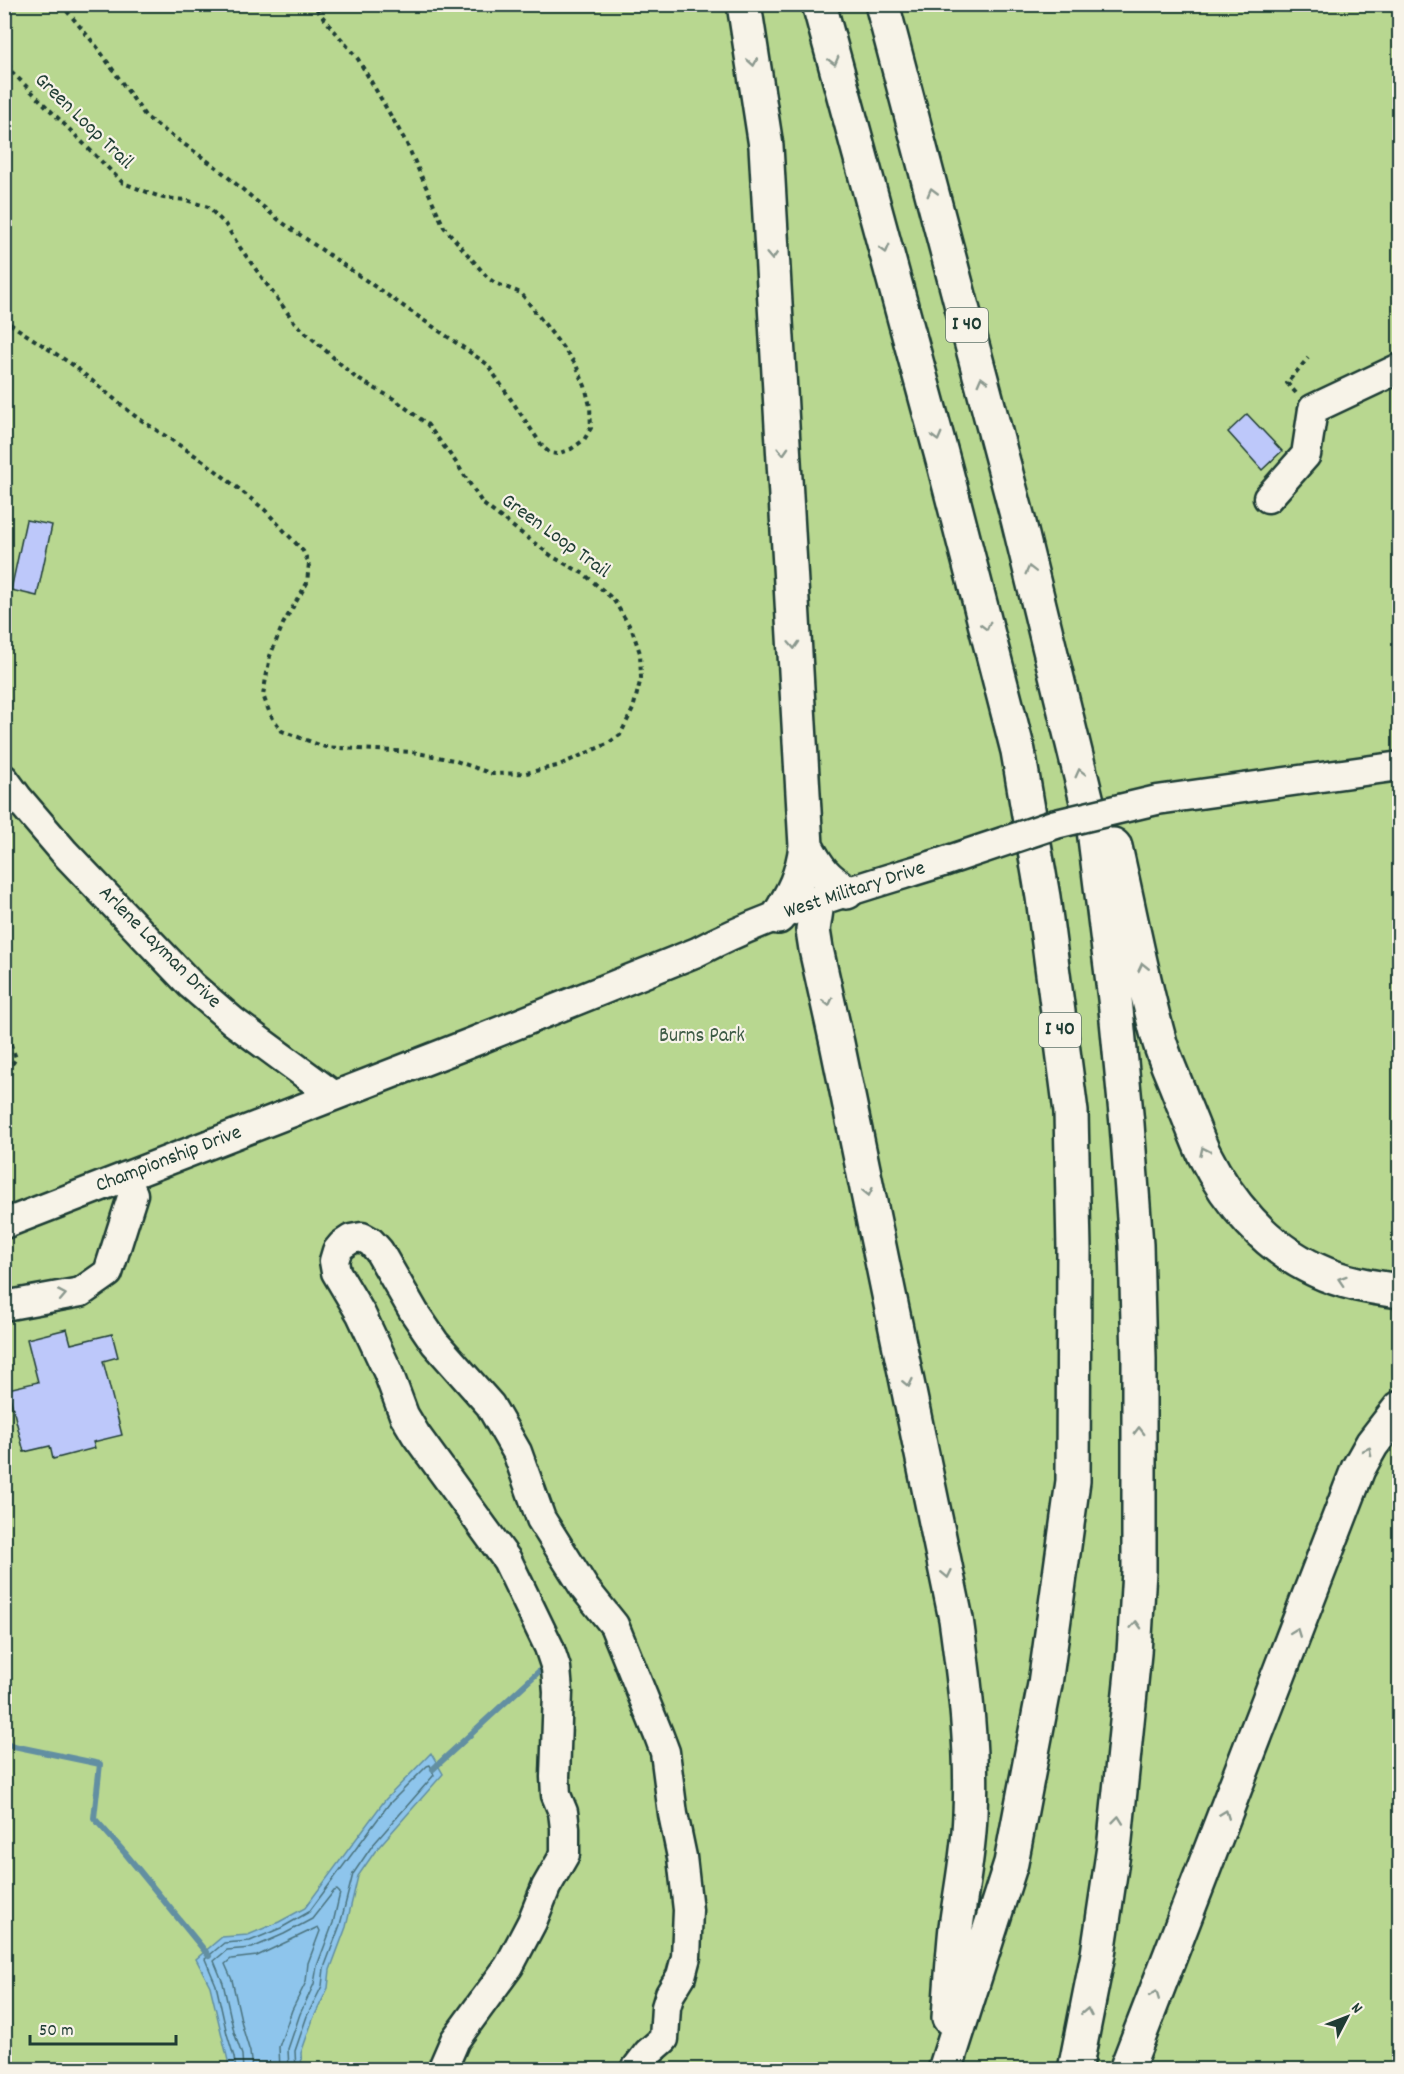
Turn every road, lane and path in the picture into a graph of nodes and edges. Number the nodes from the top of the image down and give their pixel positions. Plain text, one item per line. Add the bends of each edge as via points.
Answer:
1 (61, 4) edge
2 (312, 4) edge
3 (744, 4) edge
4 (819, 4) edge
5 (882, 4) edge
6 (4, 46) edge
7 (4, 320) edge
8 (1308, 358) dead end
9 (1400, 368) edge
10 (1313, 409) junction
11 (1268, 498) dead end
12 (1400, 766) edge
13 (4, 779) edge
14 (1094, 830) junction
15 (806, 846) junction
16 (847, 892) junction
17 (817, 903) junction
18 (769, 920) junction
19 (819, 964) junction
20 (4, 1027) edge
21 (4, 1065) edge
22 (333, 1095) junction
23 (125, 1177) junction
24 (4, 1224) edge
25 (1400, 1291) edge
26 (4, 1306) edge
27 (1400, 1408) edge
28 (664, 2039) junction
29 (442, 2070) edge
30 (635, 2070) edge
31 (663, 2070) edge
32 (945, 2070) edge
33 (1075, 2070) edge
34 (1126, 2070) edge

1 - 2 path via 146,117 216,167 280,221 487,364 543,447 557,454 570,449 584,440 591,428 590,406 576,365 521,293 488,278 444,227 406,142 357,59
3 -> 15 highway via 766,146
4 -> 32 highway, I 40 via 1018,751 1043,897 1071,1112 1073,1481 1046,1684 1011,1863
14 -> 5 highway, I 40 via 1012,496
6 - 7 path, Green Loop Trail via 11,71 123,183 163,198 208,207 225,224 295,322 356,378 394,399 427,424 483,504 584,574 613,599 632,630 640,653 641,678 633,709 620,735 557,766 526,773 493,774 453,760 412,752 325,747 282,731 263,695 270,656 307,584 309,563 303,551 265,510 205,462 135,416 73,365
8 - 10 path via 1287,383
9 - 10 street
10 - 11 street via 1306,455
12 - 16 street, West Military Drive, bridge via 1157,800 1056,824
13 - 22 street, Arlene Layman Drive via 65,853 192,985 234,1022
25 -> 14 highway via 1342,1281 1293,1258 1245,1216 1221,1184 1203,1152 1161,1045 1115,847
33 -> 14 highway, I 40 via 1115,1840 1134,1653 1138,1571 1136,1245 1117,1022
15 - 16 highway via 828,880
15 - 18 highway via 794,890
16 - 17 street, West Military Drive
17 - 18 street, West Military Drive
17 - 19 highway via 813,930
18 - 19 highway
18 - 22 street, West Military Drive via 698,952
19 -> 32 highway via 956,1619 966,1695 970,1813
20 - 21 path via 16,1058
22 - 23 street, Championship Drive
23 - 24 street, Championship Drive
26 -> 23 street via 81,1292 108,1273 133,1194
34 -> 27 highway via 1358,1469 1372,1443
28 - 29 street via 666,2007 686,1958 688,1910 665,1752 659,1736 614,1625 585,1589 541,1519 517,1452 490,1405 435,1343 375,1246 362,1237 351,1239 337,1251 336,1272 361,1314 404,1415 507,1560 552,1658 558,1692 555,1777 556,1795 563,1812 565,1854 509,1966 456,2040
28 - 30 street
28 - 31 street

